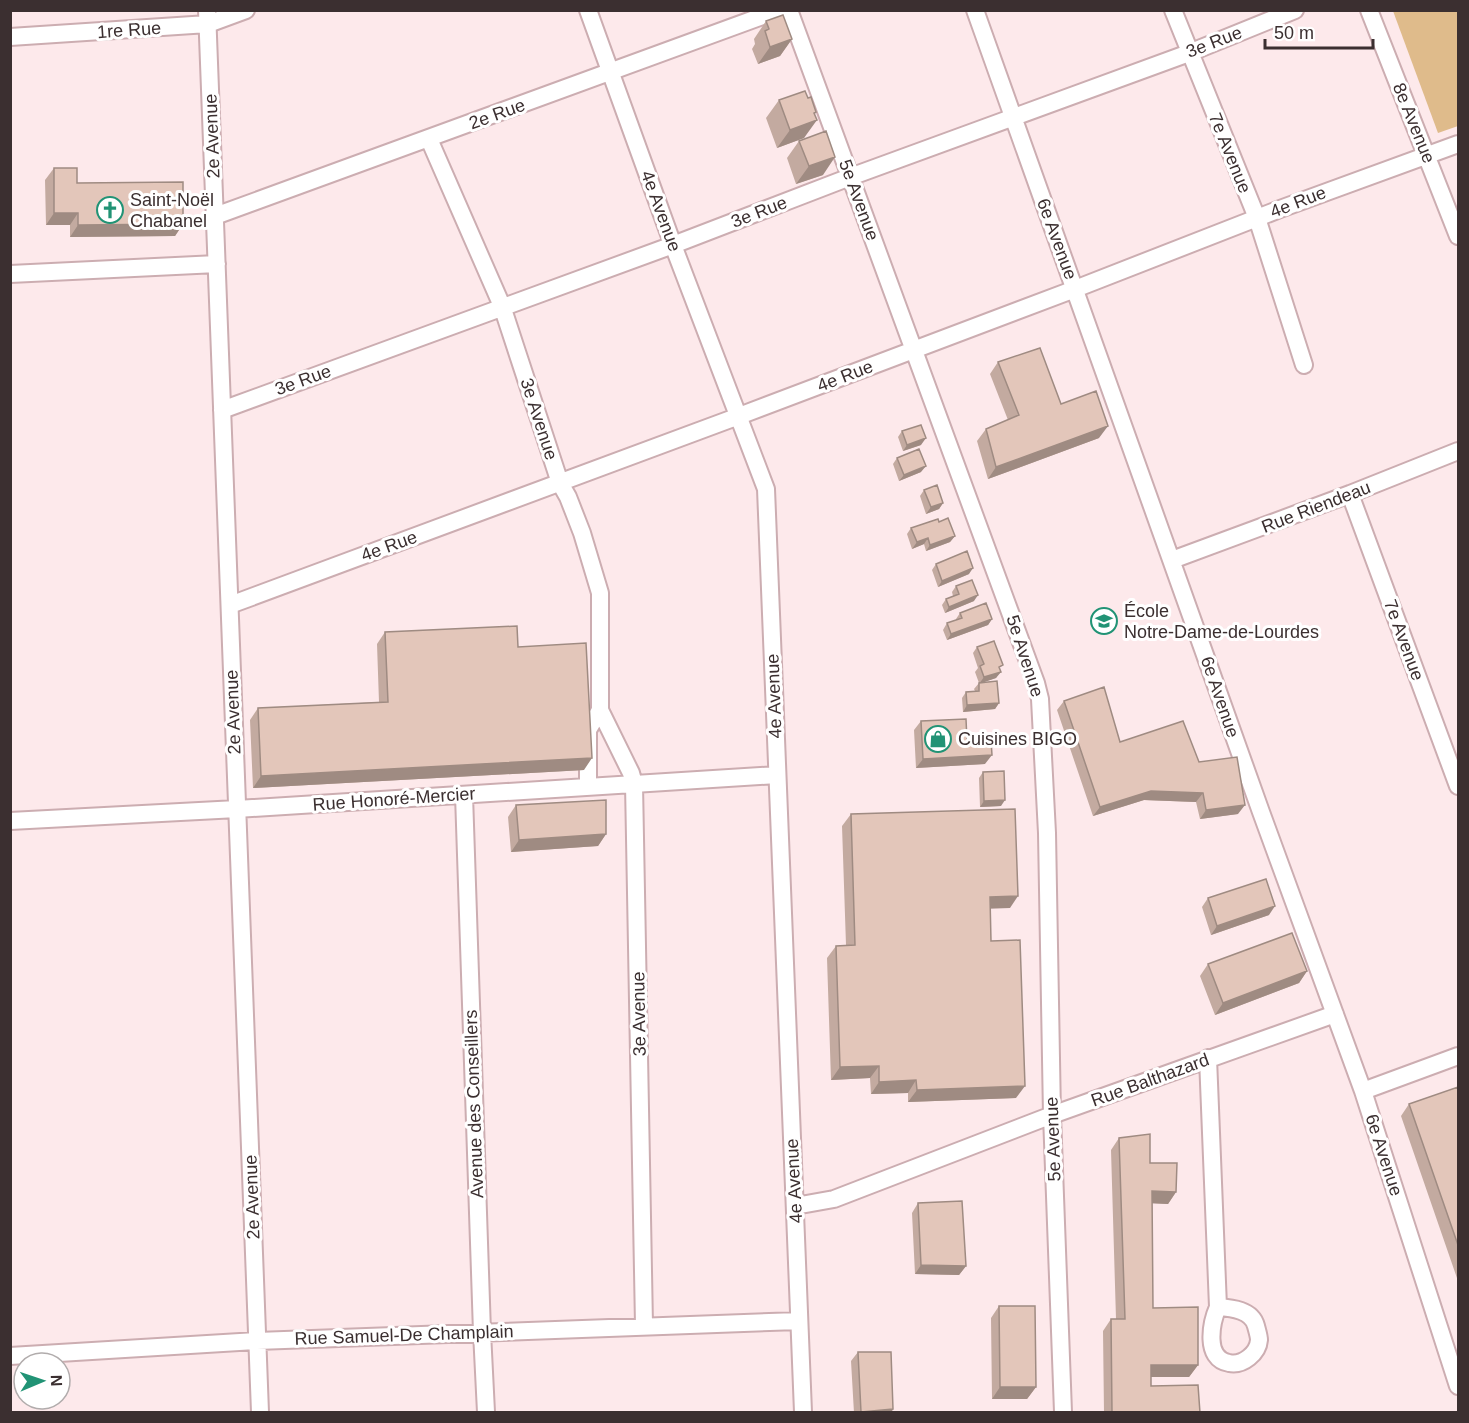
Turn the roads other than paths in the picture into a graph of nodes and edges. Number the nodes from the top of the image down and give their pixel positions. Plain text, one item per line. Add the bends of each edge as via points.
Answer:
1 (246, 10) edge
2 (588, 10) edge
3 (779, 10) edge
4 (789, 10) edge
5 (975, 10) edge
6 (1173, 10) edge
7 (1295, 10) edge
8 (1369, 10) edge
9 (207, 17) edge
10 (10, 37) edge
11 (1189, 53) junction
12 (611, 72) junction
13 (1013, 117) junction
14 (429, 139) junction
15 (1458, 144) edge
16 (1427, 155) junction
17 (850, 177) junction
18 (215, 216) junction
19 (1257, 218) junction
20 (1458, 236) edge
21 (673, 245) junction
22 (217, 264) junction
23 (10, 274) edge
24 (1075, 289) junction
25 (502, 306) junction
26 (914, 350) junction
27 (1304, 365) dead end
28 (222, 410) junction
29 (739, 416) junction
30 (1458, 452) edge
31 (560, 483) junction
32 (1350, 494) junction
33 (1172, 560) junction
34 (230, 605) junction
35 (600, 710) junction
36 (777, 775) junction
37 (634, 784) junction
38 (1458, 786) edge
39 (588, 787) junction
40 (464, 795) junction
41 (237, 809) junction
42 (10, 821) edge
43 (1335, 1014) junction
44 (1458, 1056) edge
45 (1208, 1058) junction
46 (1363, 1091) junction
47 (1052, 1115) junction
48 (795, 1206) junction
49 (1218, 1307) dead end
50 (799, 1321) junction
51 (645, 1326) junction
52 (482, 1332) junction
53 (257, 1341) junction
54 (10, 1356) edge
55 (1458, 1386) edge
56 (260, 1413) edge
57 (486, 1413) edge
58 (803, 1413) edge
59 (1062, 1413) edge

1 - 9 street, 1re Rue
2 - 12 street, 4e Avenue
3 - 12 street, 2e Rue
4 - 17 street, 5e Avenue
5 - 13 street, 6e Avenue
6 - 11 street, 7e Avenue
7 - 11 street, 3e Rue
8 - 16 street, 8e Avenue
9 - 10 street, 1re Rue
9 - 18 street, 2e Avenue
11 - 13 street, 3e Rue
11 - 19 street, 7e Avenue
12 - 14 street, 2e Rue
12 - 21 street, 4e Avenue
13 - 17 street, 3e Rue
13 - 24 street, 6e Avenue
14 - 18 street, 2e Rue
14 - 25 street, 3e Avenue
15 - 16 street, 4e Rue
16 - 19 street, 4e Rue
16 - 20 street, 8e Avenue
17 - 21 street, 3e Rue
17 - 26 street, 5e Avenue
18 - 22 street, 2e Avenue
19 - 24 street, 4e Rue
19 - 27 street, 7e Avenue
21 - 25 street, 3e Rue
21 - 29 street, 4e Avenue
22 - 23 street
22 - 28 street, 2e Avenue
24 - 26 street, 4e Rue
24 - 33 street, 6e Avenue
25 - 28 street, 3e Rue
25 - 31 street, 3e Avenue
26 - 29 street, 4e Rue
26 - 47 street, 5e Avenue via 1036,682 1047,833
28 - 34 street, 2e Avenue
29 - 31 street, 4e Rue
29 - 36 street, 4e Avenue via 767,497
30 - 32 street, Rue Riendeau
31 - 34 street, 4e Rue
31 - 35 street, 3e Avenue via 582,533 600,593
32 - 33 street, Rue Riendeau
32 - 38 street, 7e Avenue
33 - 43 street, 6e Avenue
34 - 41 street, 2e Avenue
35 - 37 street, 3e Avenue
35 - 39 street, 3e Avenue via 588,730
36 - 37 street, Rue Honoré-Mercier
36 - 48 street, 4e Avenue
37 - 39 street, Rue Honoré-Mercier
37 - 51 street, 3e Avenue
39 - 40 street, Rue Honoré-Mercier
40 - 41 street, Rue Honoré-Mercier
40 - 52 street, Avenue des Conseillers
41 - 42 street, Rue Honoré-Mercier
41 - 53 street, 2e Avenue
43 - 45 street, Rue Balthazard
43 - 46 street, 6e Avenue
44 - 46 street
45 - 47 street, Rue Balthazard
45 - 49 street
46 - 55 street, 6e Avenue
47 - 48 street, Rue Balthazard via 834,1199
47 - 59 street, 5e Avenue
48 - 50 street, 4e Avenue
50 - 51 street, Rue Samuel-De Champlain
50 - 58 street, 4e Avenue
51 - 52 street, Rue Samuel-De Champlain
52 - 53 street, Rue Samuel-De Champlain
52 - 57 street, Avenue des Conseillers
53 - 54 street, Rue Samuel-De Champlain
53 - 56 street, 2e Avenue

